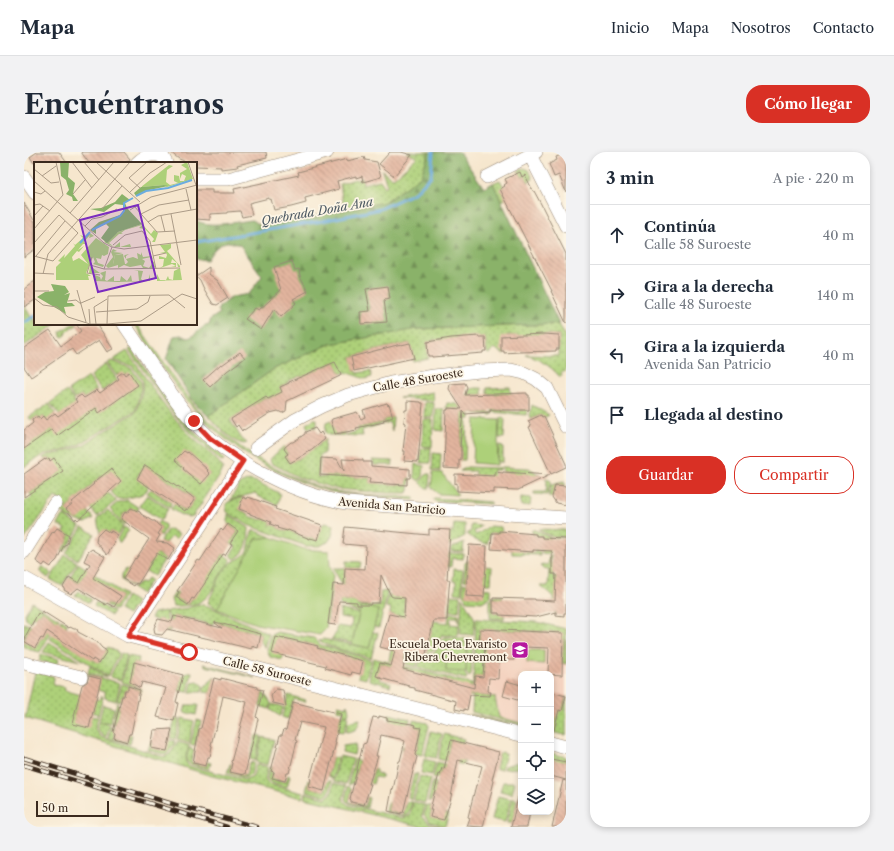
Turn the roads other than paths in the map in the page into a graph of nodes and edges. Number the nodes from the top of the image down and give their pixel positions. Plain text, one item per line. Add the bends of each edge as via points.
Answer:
1 (327, 152) edge
2 (533, 153) edge
3 (138, 162) edge
4 (166, 162) edge
5 (24, 177) edge
6 (487, 177) dead end
7 (197, 179) edge
8 (34, 192) edge
9 (566, 226) edge
10 (125, 325) edge
11 (566, 427) edge
12 (256, 448) dead end
13 (243, 461) junction
14 (55, 503) dead end
15 (566, 518) edge
16 (24, 552) edge
17 (24, 578) edge
18 (128, 636) junction
19 (24, 663) edge
20 (81, 677) dead end
21 (518, 734) edge
22 (554, 744) edge
23 (566, 746) edge

1 - 7 street via 228,179
2 - 6 street
2 - 9 street
3 - 4 street via 146,156 156,155 163,157
5 - 8 street
10 - 13 street, Avenida San Patricio via 185,412 210,438
11 - 12 street, Calle 48 Suroeste via 547,388 536,379 512,370 479,371 391,383 348,395 295,420
13 - 15 street, Avenida San Patricio via 292,487 318,497 346,503
13 - 18 street
14 - 16 street
17 - 18 street, Calle 58 Suroeste
18 - 21 street, Calle 58 Suroeste
19 - 20 street
22 - 23 street

